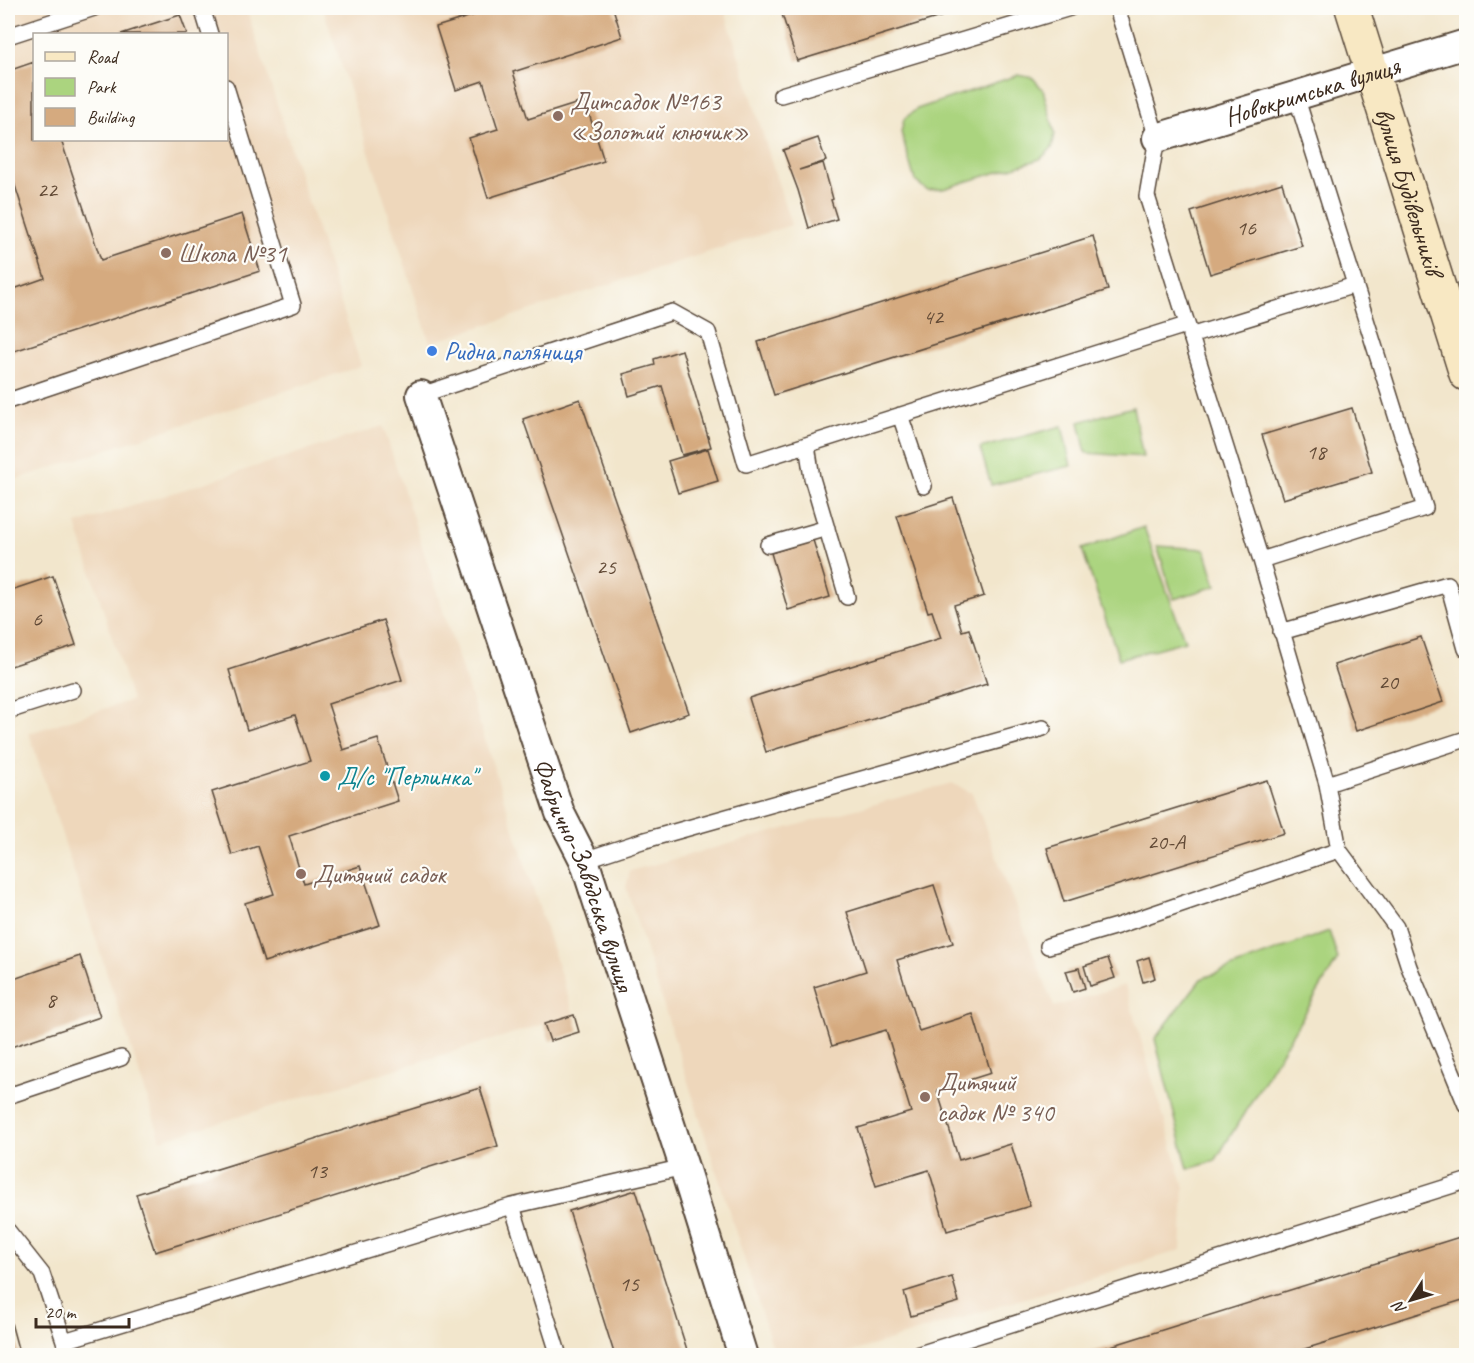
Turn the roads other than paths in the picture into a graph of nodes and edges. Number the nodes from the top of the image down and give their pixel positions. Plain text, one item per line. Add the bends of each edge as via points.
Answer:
1 (94, 8) edge
2 (202, 8) edge
3 (1070, 8) edge
4 (1117, 8) edge
5 (1352, 8) edge
6 (210, 33) edge
7 (8, 36) edge
8 (1467, 44) edge
9 (1372, 73) junction
10 (228, 94) edge
11 (781, 94) dead end
12 (1296, 96) junction
13 (1157, 138) junction
14 (1356, 285) junction
15 (1188, 331) junction
16 (1467, 374) edge
17 (421, 394) joint
18 (8, 402) edge
19 (900, 415) junction
20 (807, 445) junction
21 (924, 486) dead end
22 (827, 528) junction
23 (768, 545) dead end
24 (1261, 560) junction
25 (847, 597) dead end
26 (1281, 632) junction
27 (1467, 649) edge
28 (72, 690) dead end
29 (8, 711) edge
30 (1043, 728) dead end
31 (1467, 739) edge
32 (1328, 784) junction
33 (1339, 850) junction
34 (584, 860) junction
35 (1048, 946) dead end
36 (121, 1058) dead end
37 (8, 1096) edge
38 (1467, 1105) edge
39 (684, 1167) junction
40 (1467, 1181) edge
41 (512, 1206) junction
42 (8, 1232) edge
43 (66, 1348) edge
44 (559, 1356) edge
45 (743, 1356) edge
46 (913, 1356) edge

1 - 7 lane
2 - 6 lane
3 - 11 lane
4 - 13 lane
5 - 9 street, вулиця Будівельників
8 - 9 street, Новокримська вулиця
9 - 12 street, Новокримська вулиця
9 - 16 street, вулиця Будівельників
10 - 18 lane via 293,305
12 - 13 street, Новокримська вулиця
12 - 14 lane
13 - 15 lane via 1147,196
14 - 15 lane
14 - 24 lane via 1425,508
15 - 19 lane
15 - 24 lane
17 - 20 lane via 672,312 708,332 746,465
17 - 34 street, Фабрично-Заводська вулиця via 560,813
19 - 20 lane
19 - 21 lane
20 - 22 lane
22 - 23 lane
22 - 25 lane
24 - 26 lane
26 - 27 lane via 1448,584
26 - 32 lane
28 - 29 lane
30 - 34 lane
31 - 32 lane
32 - 33 lane
33 - 35 lane
33 - 38 lane via 1396,927
34 - 39 street, Фабрично-Заводська вулиця
36 - 37 lane
39 - 41 lane
39 - 45 street, Фабрично-Заводська вулиця
40 - 46 lane
41 - 43 lane
41 - 44 lane
42 - 43 lane via 42,1274

